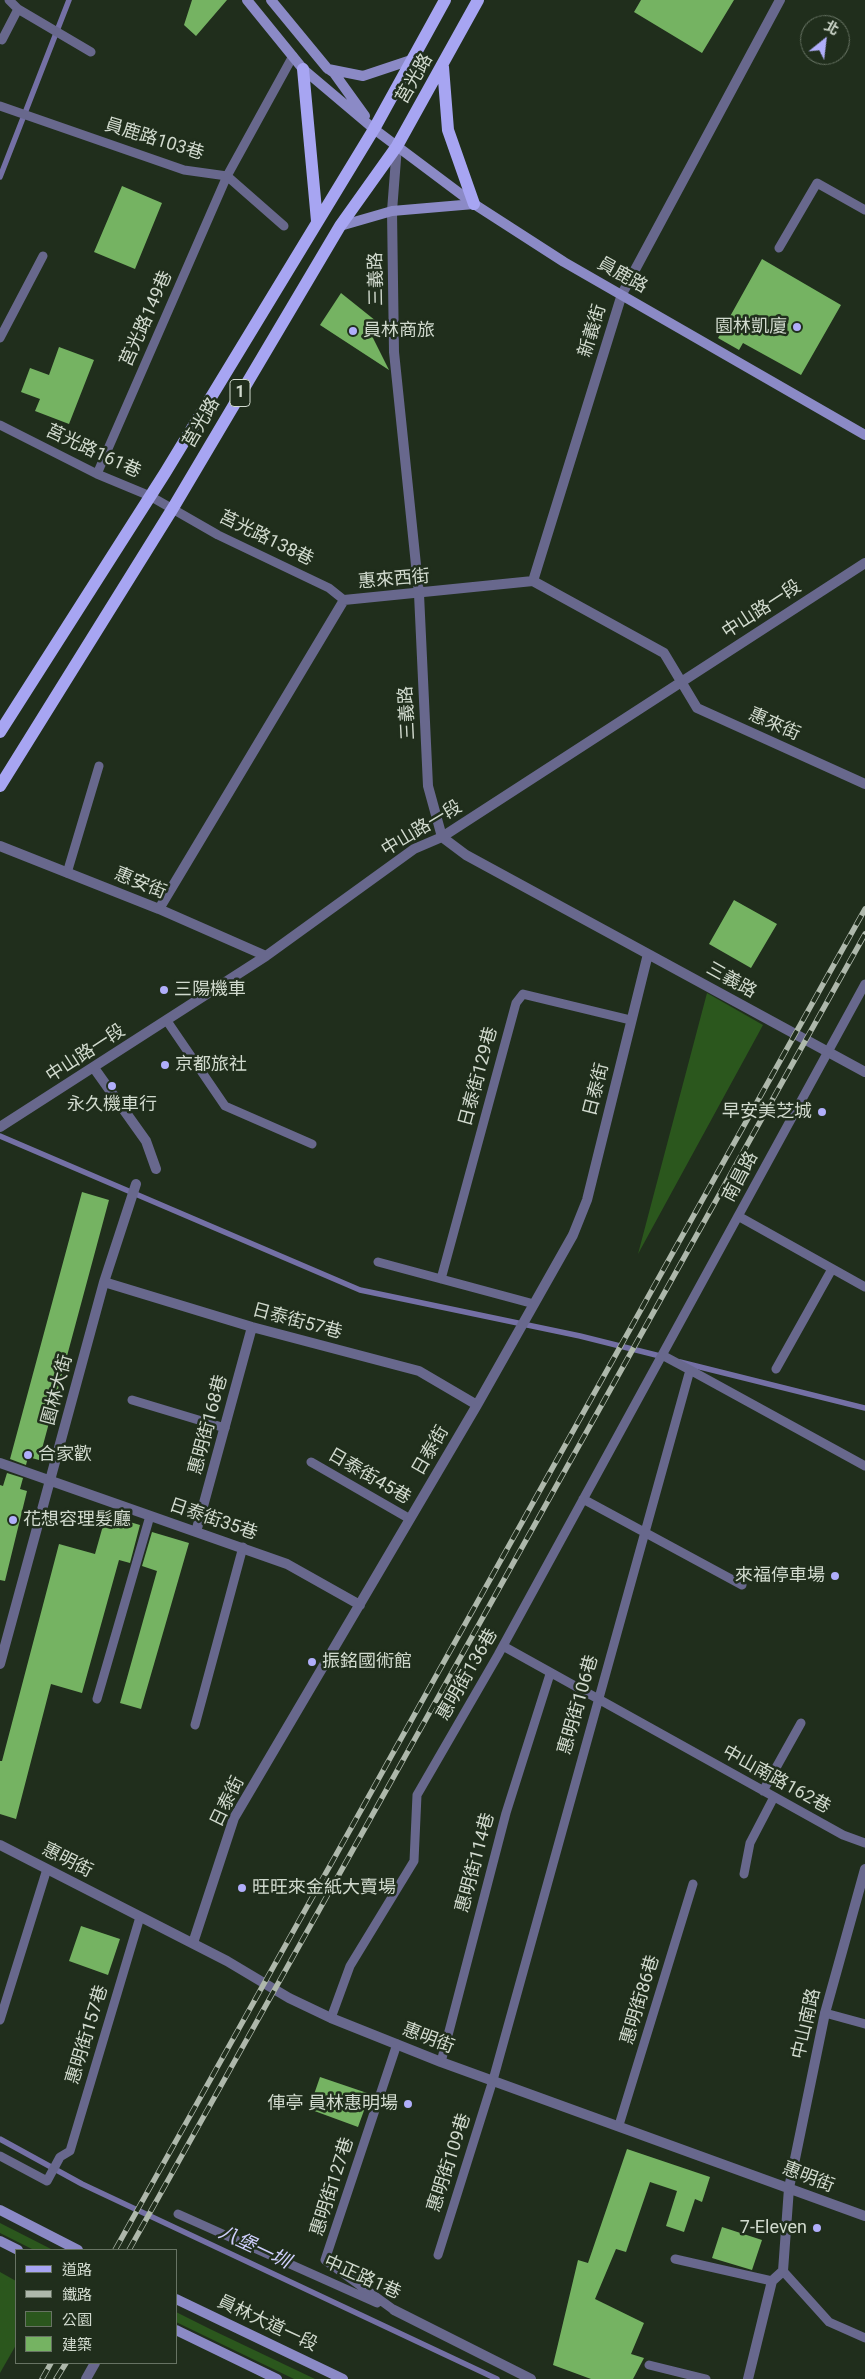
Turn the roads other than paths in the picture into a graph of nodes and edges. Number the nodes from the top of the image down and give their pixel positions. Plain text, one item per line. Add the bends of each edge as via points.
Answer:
1 (9, 0) edge
2 (247, 0) edge
3 (271, 0) edge
4 (445, 0) edge
5 (478, 0) edge
6 (780, 0) edge
7 (18, 9) junction
8 (0, 39) edge
9 (91, 52) dead end
10 (293, 56) junction
11 (414, 59) junction
12 (443, 67) junction
13 (327, 68) junction
14 (303, 69) junction
15 (0, 106) edge
16 (374, 129) junction
17 (397, 146) junction
18 (227, 176) junction
19 (474, 204) junction
20 (392, 210) junction
21 (865, 210) edge
22 (317, 221) junction
23 (284, 226) dead end
24 (340, 226) junction
25 (779, 248) dead end
26 (43, 256) dead end
27 (622, 294) junction
28 (0, 338) edge
29 (0, 425) edge
30 (865, 435) edge
31 (97, 474) junction
32 (150, 496) junction
33 (173, 508) junction
34 (865, 563) edge
35 (533, 581) junction
36 (419, 594) junction
37 (344, 600) junction
38 (682, 681) junction
39 (0, 732) edge
40 (99, 766) dead end
41 (865, 784) edge
42 (0, 786) edge
43 (442, 837) junction
44 (0, 846) edge
45 (67, 872) junction
46 (159, 909) junction
47 (648, 954) junction
48 (266, 956) junction
49 (865, 984) edge
50 (631, 1020) junction
51 (166, 1021) junction
52 (828, 1052) junction
53 (94, 1068) junction
54 (865, 1072) edge
55 (5, 1120) edge
56 (0, 1127) edge
57 (312, 1144) dead end
58 (156, 1169) dead end
59 (136, 1184) dead end
60 (738, 1216) junction
61 (378, 1262) dead end
62 (832, 1269) junction
63 (441, 1279) junction
64 (104, 1282) junction
65 (865, 1287) edge
66 (534, 1304) junction
67 (252, 1327) junction
68 (662, 1355) junction
69 (776, 1369) dead end
70 (690, 1370) junction
71 (132, 1400) dead end
72 (477, 1405) junction
73 (225, 1428) junction
74 (311, 1462) dead end
75 (0, 1463) edge
76 (865, 1466) edge
77 (50, 1480) junction
78 (583, 1499) junction
79 (150, 1516) junction
80 (410, 1519) junction
81 (196, 1532) junction
82 (645, 1532) junction
83 (243, 1547) junction
84 (742, 1585) dead end
85 (360, 1605) junction
86 (503, 1646) junction
87 (0, 1664) edge
88 (550, 1674) junction
89 (97, 1699) dead end
90 (598, 1700) junction
91 (801, 1723) dead end
92 (195, 1725) dead end
93 (763, 1791) junction
94 (774, 1797) junction
95 (865, 1843) edge
96 (0, 1845) edge
97 (47, 1869) junction
98 (865, 1869) edge
99 (744, 1874) dead end
100 (693, 1884) dead end
101 (140, 1917) junction
102 (193, 1943) junction
103 (825, 2013) junction
104 (331, 2018) junction
105 (0, 2020) edge
106 (865, 2024) edge
107 (397, 2044) junction
108 (441, 2062) junction
109 (493, 2080) junction
110 (620, 2125) junction
111 (0, 2156) edge
112 (789, 2188) junction
113 (0, 2210) edge
114 (178, 2214) dead end
115 (865, 2216) edge
116 (0, 2241) edge
117 (16, 2249) edge
118 (76, 2249) edge
119 (438, 2255) dead end
120 (675, 2260) dead end
121 (783, 2271) junction
122 (772, 2281) junction
123 (178, 2300) edge
124 (394, 2310) junction
125 (178, 2331) edge
126 (865, 2338) edge
127 (94, 2364) edge
128 (650, 2365) dead end
129 (526, 2378) edge
130 (86, 2379) edge
131 (277, 2379) edge
132 (343, 2379) edge
133 (706, 2379) edge
134 (748, 2379) edge

1 - 7 lane
2 - 10 street, 員鹿路
3 - 13 street, 員鹿路
4 - 11 main road, 莒光路 / 1
5 - 12 main road, 莒光路 / 1
6 - 27 street, 新義街
7 - 8 lane
7 - 9 lane
10 - 14 street, 員鹿路
10 - 18 lane
11 - 13 street via 363,76
11 - 16 main road, 莒光路 / 1
12 - 17 main road, 莒光路 / 1
12 - 19 main road via 448,130
13 - 16 street, 員鹿路
14 - 16 street, 員鹿路
14 - 22 main road
15 - 18 lane, 員鹿路103巷 via 184,170
16 - 17 street, 員鹿路
16 - 22 main road, 莒光路 / 1
17 - 19 street, 員鹿路
17 - 20 street, 三義路
17 - 24 main road, 莒光路 / 1
18 - 23 lane
18 - 31 lane, 莒光路149巷
19 - 20 street
19 - 27 street, 員鹿路 via 564,262
20 - 24 street
20 - 36 street, 三義路 via 394,352
21 - 25 lane via 817,183
22 - 32 main road, 莒光路 / 1
24 - 33 main road, 莒光路 / 1
26 - 28 lane
27 - 30 street, 員鹿路
27 - 35 street, 新義街
29 - 31 lane, 莒光路161巷
31 - 32 lane, 莒光路161巷
32 - 33 lane, 莒光路161巷
32 - 39 main road, 莒光路 / 1
33 - 37 lane, 莒光路138巷 via 218,535 329,588
33 - 42 main road, 莒光路 / 1
34 - 38 street, 中山路一段
35 - 36 street, 惠來西街
35 - 38 street via 664,653
36 - 37 street, 惠來西街
36 - 43 street, 三義路 via 428,786
37 - 46 street, 惠來西街
38 - 41 street, 惠來街 via 697,708
38 - 43 street, 中山路一段
40 - 45 lane
43 - 47 street, 三義路 via 466,855
43 - 48 street, 中山路一段 via 414,849
44 - 45 street, 惠安街
45 - 46 street, 惠安街
46 - 48 street, 惠安街
47 - 50 street, 日泰街
47 - 52 street, 三義路
48 - 51 street, 中山路一段
49 - 52 lane, 南昌路
50 - 63 lane, 日泰街129巷 via 523,994 516,1003
50 - 66 street, 日泰街 via 587,1200 573,1235
51 - 53 street, 中山路一段
51 - 57 lane via 225,1106
52 - 54 street
52 - 60 lane, 南昌路
53 - 55 street, 中山路一段
53 - 58 street via 146,1141
55 - 56 street, 中山路一段
59 - 64 street, 園林大街
60 - 62 lane
60 - 68 lane, 南昌路
61 - 63 lane
62 - 65 lane
62 - 69 lane
63 - 66 lane
64 - 67 street, 日泰街57巷
64 - 77 street, 園林大街
66 - 72 street, 日泰街
67 - 72 street, 日泰街57巷 via 419,1371
67 - 73 street, 惠明街168巷
68 - 70 lane
68 - 78 lane, 惠明街136巷
70 - 76 lane
70 - 82 lane, 惠明街106巷
71 - 73 lane
72 - 80 street, 日泰街
73 - 81 street, 惠明街168巷
74 - 80 lane, 日泰街45巷
75 - 77 street, 日泰街35巷
77 - 79 street, 日泰街35巷
77 - 87 street, 園林大街
78 - 82 lane
78 - 86 lane, 惠明街136巷
79 - 81 street, 日泰街35巷
79 - 89 lane
80 - 85 street, 日泰街
81 - 83 street, 日泰街35巷
82 - 84 lane
82 - 90 lane, 惠明街106巷
83 - 85 street, 日泰街35巷 via 287,1564
83 - 92 lane
85 - 102 street, 日泰街 via 234,1818
86 - 88 lane, 中山南路162巷
86 - 104 lane, 惠明街136巷 via 417,1795 414,1861 350,1966
88 - 90 lane, 中山南路162巷
88 - 108 lane, 惠明街114巷 via 506,1813
90 - 93 lane, 中山南路162巷
90 - 109 lane, 惠明街106巷
91 - 93 lane
93 - 94 lane, 中山南路162巷
94 - 95 lane, 中山南路162巷 via 843,1836
94 - 99 lane via 750,1843
96 - 97 street, 惠明街
97 - 101 street, 惠明街
97 - 105 lane
98 - 103 street, 中山南路
100 - 110 lane, 惠明街86巷
101 - 102 street, 惠明街
101 - 111 lane, 惠明街157巷 via 70,2151 60,2157 47,2181
102 - 104 street, 惠明街
103 - 106 lane
103 - 112 street, 中山南路
104 - 107 street, 惠明街
107 - 108 street, 惠明街
107 - 124 lane, 惠明街127巷 via 325,2260
108 - 109 street, 惠明街
109 - 110 street, 惠明街
109 - 119 lane, 惠明街109巷
110 - 112 street, 惠明街
112 - 115 street, 惠明街
112 - 121 street, 中山南路
113 - 118 street
114 - 124 lane, 中正路1巷
116 - 117 street
120 - 122 lane
121 - 122 street
121 - 126 lane via 829,2322
122 - 134 street
123 - 132 street, 員林大道一段
124 - 129 street, 中正路1巷
125 - 131 street
127 - 130 street
128 - 133 lane

